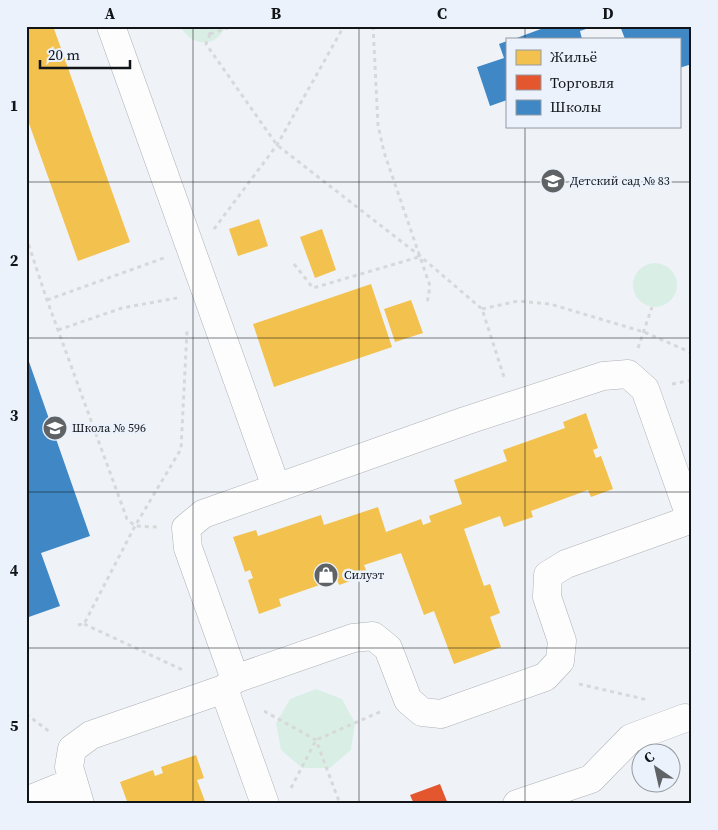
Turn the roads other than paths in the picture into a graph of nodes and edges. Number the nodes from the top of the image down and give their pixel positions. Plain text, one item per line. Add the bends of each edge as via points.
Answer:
1 (111, 26) edge
2 (276, 487) junction
3 (691, 519) edge
4 (229, 684) junction
5 (687, 716) edge
6 (77, 793) edge
7 (26, 801) edge
8 (265, 804) edge
9 (517, 804) edge

1 - 2 lane
2 - 3 lane via 512,405 603,376 628,374 645,389
2 - 4 lane via 203,514 186,528 188,548
3 - 4 lane via 566,564 548,575 547,597 562,641 560,661 545,677 441,714 422,712 408,700 388,648 373,636 353,638
4 - 6 lane via 91,735 72,749 69,766
4 - 8 lane
5 - 9 lane via 630,738 591,779
6 - 7 lane

